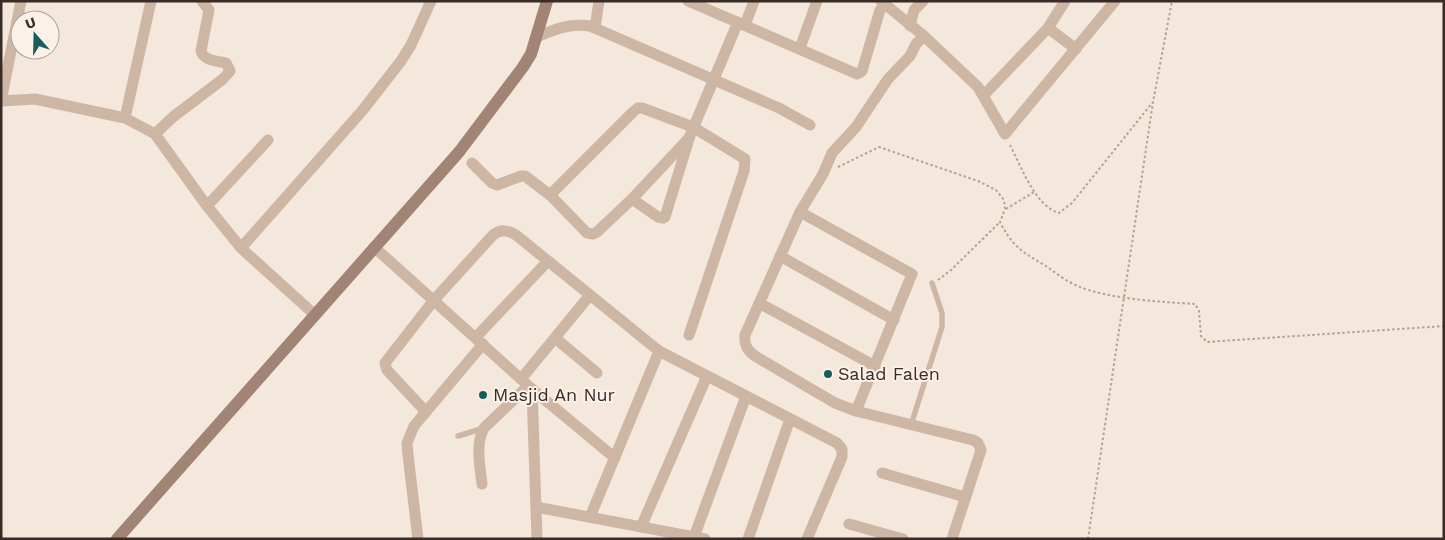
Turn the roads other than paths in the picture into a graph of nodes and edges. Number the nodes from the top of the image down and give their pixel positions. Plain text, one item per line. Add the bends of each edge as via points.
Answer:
1 (21, 1) edge
2 (151, 1) edge
3 (202, 1) edge
4 (431, 1) edge
5 (547, 1) edge
6 (599, 1) edge
7 (688, 1) edge
8 (754, 1) edge
9 (818, 1) edge
10 (923, 1) edge
11 (1065, 1) edge
12 (1115, 1) edge
13 (705, 5) edge
14 (880, 6) edge
15 (742, 24) junction
16 (910, 26) junction
17 (595, 28) junction
18 (1048, 28) junction
19 (537, 36) junction
20 (924, 36) junction
21 (800, 48) junction
22 (1076, 49) junction
23 (713, 80) junction
24 (984, 95) junction
25 (125, 118) junction
26 (810, 125) dead end
27 (691, 133) junction
28 (155, 134) junction
29 (268, 140) dead end
30 (472, 163) dead end
31 (550, 195) junction
32 (632, 199) junction
33 (207, 206) junction
34 (800, 212) junction
35 (374, 247) junction
36 (241, 248) junction
37 (780, 256) junction
38 (548, 260) junction
39 (932, 283) road end
40 (590, 295) junction
41 (434, 300) junction
42 (759, 303) junction
43 (314, 314) junction
44 (894, 320) junction
45 (688, 335) dead end
46 (555, 338) junction
47 (480, 341) junction
48 (659, 351) junction
49 (874, 366) junction
50 (597, 373) dead end
51 (707, 376) junction
52 (527, 385) junction
53 (746, 396) junction
54 (856, 411) junction
55 (426, 412) junction
56 (790, 419) junction
57 (911, 425) junction
58 (484, 428) junction
59 (458, 436) dead end
60 (615, 458) junction
61 (882, 474) dead end
62 (482, 484) dead end
63 (965, 497) junction
64 (536, 507) junction
65 (590, 517) junction
66 (850, 524) dead end
67 (642, 527) junction
68 (700, 538) edge
69 (117, 539) edge
70 (418, 539) edge
71 (537, 539) edge
72 (748, 539) edge
73 (806, 539) edge
74 (903, 539) edge
75 (952, 539) edge

1 - 25 street via 1,101 35,99
2 - 25 street
3 - 28 street via 209,10 202,55 226,63 230,71
4 - 36 street via 402,61
5 - 19 street
6 - 17 street
7 - 13 street
8 - 15 street
9 - 21 street
10 - 16 street via 914,10
11 - 18 street
12 - 22 street
13 - 15 street
14 - 16 street
14 - 21 street via 860,73
15 - 21 street
15 - 23 street
16 - 20 street
17 - 19 street via 568,25
17 - 23 street
18 - 22 street
18 - 24 street
19 - 35 street via 531,54 516,79 459,152
20 - 24 street
20 - 34 street via 856,127 832,153
22 - 24 street via 1005,134
23 - 26 street
23 - 27 street
25 - 28 street
27 - 31 street via 638,108
27 - 32 street
27 - 32 street via 665,217 658,217
27 - 45 street via 745,159 746,165
28 - 33 street
29 - 33 street
30 - 31 street via 492,183 502,184 525,176
31 - 32 street via 587,233 593,234
33 - 36 street
34 - 37 street
34 - 44 street via 912,274
35 - 41 street
35 - 43 street
36 - 43 street
37 - 42 street
37 - 44 street
38 - 40 street
38 - 41 street via 516,235 507,230 499,231
38 - 47 street
39 - 57 lane via 942,313 942,327
40 - 46 street
40 - 48 street
41 - 47 street
41 - 55 street via 384,365
42 - 49 street
42 - 54 street via 745,335 744,343 748,350 835,403
43 - 69 street
44 - 49 street
46 - 50 street
46 - 52 street
47 - 52 street
47 - 55 street
48 - 51 street
48 - 60 street
49 - 54 street
51 - 53 street
51 - 67 street
52 - 58 street
52 - 60 street
52 - 64 street
53 - 56 street
53 - 68 street
54 - 57 street
55 - 70 street via 414,426 407,443
56 - 72 street
56 - 73 street via 837,443 842,449 842,457
57 - 63 street via 978,443 981,450
58 - 59 lane
58 - 62 street via 478,448
60 - 65 street
61 - 63 street
63 - 75 street
64 - 65 street
64 - 71 street
65 - 67 street
66 - 74 street
67 - 68 street

